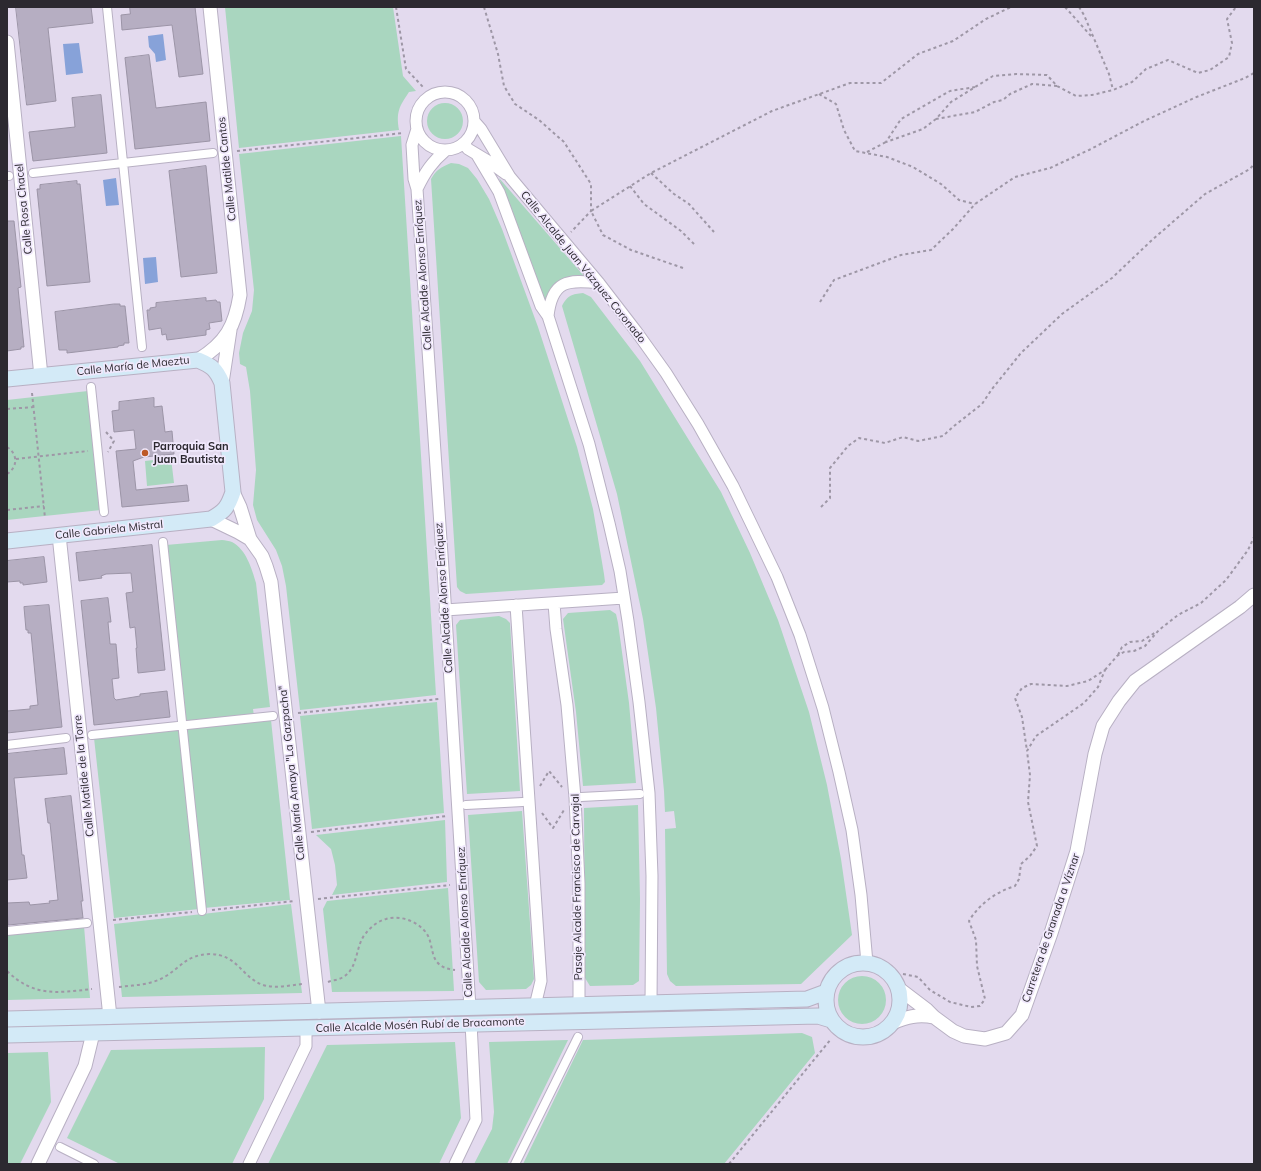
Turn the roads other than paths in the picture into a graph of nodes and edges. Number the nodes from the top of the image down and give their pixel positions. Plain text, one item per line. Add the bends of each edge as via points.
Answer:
1 (107, 7) edge
2 (210, 7) edge
3 (7, 42) edge
4 (474, 121) junction
5 (417, 128) junction
6 (464, 144) junction
7 (446, 150) junction
8 (213, 153) dead end
9 (477, 155) junction
10 (123, 164) junction
11 (33, 173) dead end
12 (510, 177) junction
13 (417, 189) junction
14 (599, 283) junction
15 (548, 316) junction
16 (230, 330) junction
17 (142, 347) dead end
18 (198, 360) junction
19 (41, 376) junction
20 (7, 379) edge
21 (222, 383) junction
22 (91, 387) dead end
23 (233, 492) junction
24 (104, 512) dead end
25 (211, 519) junction
26 (58, 535) junction
27 (250, 539) junction
28 (7, 541) edge
29 (163, 542) dead end
30 (1254, 595) edge
31 (624, 598) junction
32 (554, 603) junction
33 (516, 606) junction
34 (445, 610) junction
35 (273, 716) dead end
36 (182, 726) junction
37 (92, 736) dead end
38 (66, 738) dead end
39 (7, 745) edge
40 (640, 794) dead end
41 (581, 797) dead end
42 (522, 802) dead end
43 (466, 805) dead end
44 (202, 911) dead end
45 (87, 923) dead end
46 (7, 931) edge
47 (867, 963) junction
48 (898, 988) junction
49 (826, 992) junction
50 (651, 1003) junction
51 (578, 1005) junction
52 (535, 1006) junction
53 (470, 1008) junction
54 (319, 1012) junction
55 (110, 1017) junction
56 (934, 1017) junction
57 (7, 1019) edge
58 (831, 1020) junction
59 (471, 1023) junction
60 (892, 1023) junction
61 (306, 1028) junction
62 (93, 1033) junction
63 (7, 1035) edge
64 (578, 1037) dead end
65 (60, 1147) dead end
66 (38, 1164) edge
67 (94, 1164) edge
68 (249, 1164) edge
69 (455, 1164) edge
70 (515, 1164) edge

1 - 10 street
2 - 16 street, Calle Matilde Cantos via 240,295 237,314
3 - 19 street, Calle Rosa Chacel
4 - 5 street via 468,102 460,96 443,92 430,97 421,106
4 - 6 street via 472,132
4 - 12 street, Calle Alcalde Juan Vázquez Coronado
5 - 7 street via 426,142 438,149
5 - 13 street, Calle Alcalde Alonso Enríquez via 412,146
6 - 7 street
6 - 9 street, Calle Alcalde Juan Vázquez Coronado
7 - 13 street, Calle Alcalde Alonso Enríquez via 424,173
8 - 10 street
9 - 12 street, Calle Alcalde Juan Vázquez Coronado
9 - 15 street via 499,192 541,306
10 - 11 street
10 - 17 street
12 - 14 street, Calle Alcalde Juan Vázquez Coronado
13 - 34 street, Calle Alcalde Alonso Enríquez
14 - 15 street via 571,281 563,284 549,303
14 - 47 street, Calle Alcalde Juan Vázquez Coronado via 666,373 698,424 733,486 777,577 800,635 823,708 852,830
15 - 31 street via 589,444 611,530
16 - 18 street, Calle Matilde Cantos via 210,352
16 - 21 street, Calle Matilde Cantos
18 - 19 main road, Calle María de Maeztu
18 - 21 main road, Calle María de Maeztu via 218,372
19 - 20 main road, Calle María de Maeztu
21 - 23 main road, Calle María de Maeztu
22 - 24 street
23 - 25 main road via 223,512
23 - 27 street, Calle María Amaya "La Gazpacha"
25 - 26 main road, Calle Gabriela Mistral
25 - 27 street, Calle María Amaya "La Gazpacha"
26 - 28 main road, Calle Gabriela Mistral
26 - 55 street, Calle Matilde de la Torre
27 - 54 street, Calle María Amaya "La Gazpacha" via 264,561 271,582
29 - 36 street
30 - 56 street, Carretera de Granada a Víznar via 1135,681 1103,726 1095,754 1078,852 1052,934 1022,1015 1006,1033 985,1039 964,1036
31 - 32 street
31 - 50 street via 640,702 649,793 652,876
32 - 33 street
32 - 51 street, Pasaje Alcalde Francisco de Carvajal via 567,705 575,798 579,883
33 - 34 street
33 - 52 street via 541,980
34 - 53 street, Calle Alcalde Alonso Enríquez
35 - 36 street
36 - 37 street
36 - 44 street
38 - 39 street
40 - 41 street
42 - 43 street
45 - 46 street
47 - 48 main road via 885,970
47 - 49 main road via 842,969
48 - 56 street, Carretera de Granada a Víznar
48 - 60 main road via 900,1003
49 - 50 main road, Calle Alcalde Mosén Rubí de Bracamonte via 808,999
49 - 58 main road via 825,999
50 - 51 main road, Calle Alcalde Mosén Rubí de Bracamonte
51 - 52 main road, Calle Alcalde Mosén Rubí de Bracamonte
52 - 53 main road, Calle Alcalde Mosén Rubí de Bracamonte
53 - 54 main road, Calle Alcalde Mosén Rubí de Bracamonte
54 - 55 main road, Calle Alcalde Mosén Rubí de Bracamonte
55 - 57 main road, Calle Alcalde Mosén Rubí de Bracamonte
56 - 60 street via 909,1016
58 - 59 main road, Calle Alcalde Mosén Rubí de Bracamonte via 818,1016
58 - 60 main road via 837,1027 859,1037 871,1036
59 - 61 main road, Calle Alcalde Mosén Rubí de Bracamonte
59 - 69 street via 476,1120
61 - 62 main road, Calle Alcalde Mosén Rubí de Bracamonte
61 - 68 street via 306,1046
62 - 63 main road, Calle Alcalde Mosén Rubí de Bracamonte
62 - 66 street via 85,1066
64 - 70 street
65 - 67 street

